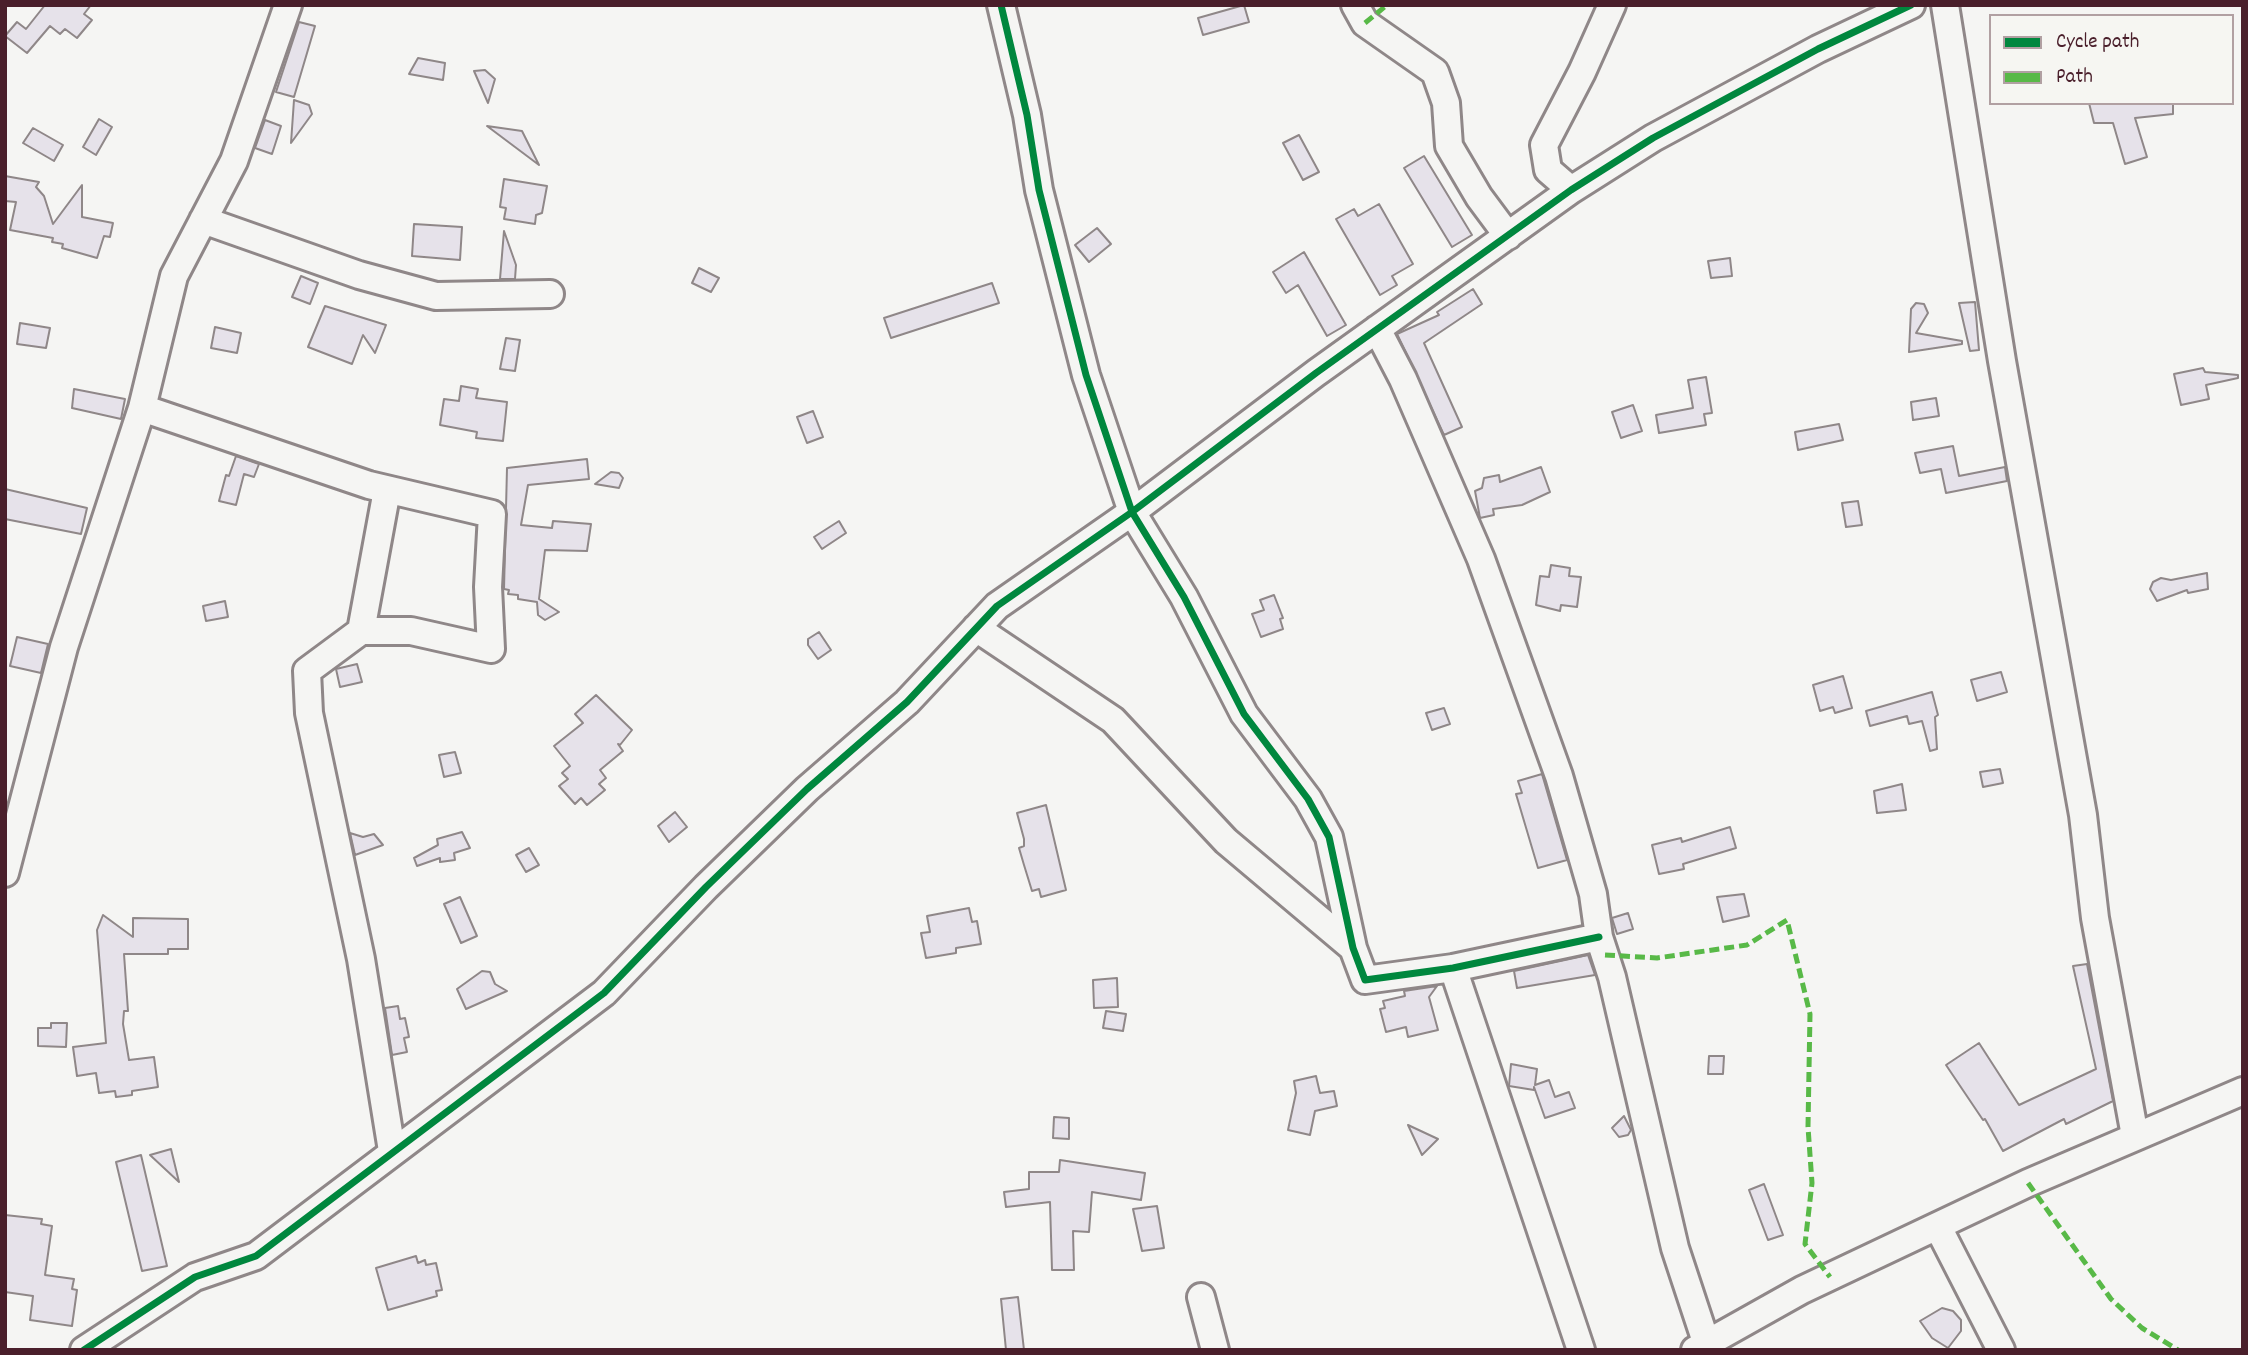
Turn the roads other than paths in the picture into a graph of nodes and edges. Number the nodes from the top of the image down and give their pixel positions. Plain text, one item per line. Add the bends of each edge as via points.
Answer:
1 (288, 5) edge
2 (1001, 5) edge
3 (1355, 5) edge
4 (1612, 5) edge
5 (1911, 5) edge
6 (1945, 5) edge
7 (1571, 190) junction
8 (203, 220) junction
9 (1508, 236) junction
10 (550, 294) dead end
11 (1377, 329) junction
12 (142, 408) junction
13 (387, 490) junction
14 (1132, 512) junction
15 (976, 628) junction
16 (361, 631) junction
17 (5, 873) edge
18 (1599, 937) junction
19 (1353, 948) junction
20 (1453, 968) junction
21 (2243, 1091) edge
22 (2135, 1136) junction
23 (392, 1150) junction
24 (1938, 1227) junction
25 (1201, 1297) dead end
26 (1700, 1346) edge
27 (84, 1350) edge
28 (1215, 1350) edge
29 (1581, 1350) edge
30 (2001, 1350) edge

1 - 8 street via 234,161
2 - 14 street via 1039,190 1086,375
3 - 9 street via 1365,23 1435,72 1446,103 1449,146
4 - 7 street via 1544,145 1548,170
5 - 7 street via 1664,131
6 - 22 street
7 - 9 street
8 - 10 street via 359,275 436,296
8 - 12 street via 174,276
9 - 11 street
11 - 14 street
11 - 18 street via 1481,559 1559,776 1593,894
12 - 13 street
12 - 17 street via 64,647
13 - 16 street
13 - 16 street via 492,514 491,649 411,631
14 - 15 street via 998,606
14 - 19 street via 1184,597 1244,714 1308,799 1329,837
15 - 19 street via 1113,720 1226,841
15 - 23 street via 907,702 807,789 604,993
16 - 23 street via 307,671 309,713 361,959
18 - 20 street
18 - 26 street
19 - 20 street via 1364,980
20 - 29 street
21 - 22 street
22 - 24 street
23 - 27 street via 256,1256 195,1277
24 - 26 street via 1802,1290
24 - 30 street
25 - 28 street

